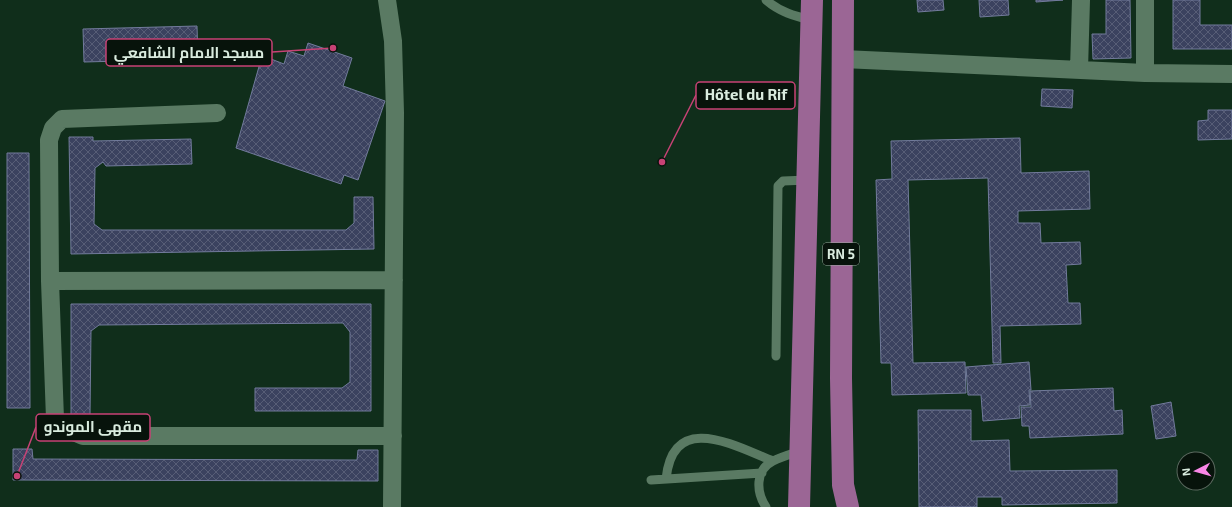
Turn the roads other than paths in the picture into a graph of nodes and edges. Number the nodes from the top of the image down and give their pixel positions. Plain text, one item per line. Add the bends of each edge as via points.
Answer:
1 (387, 0) edge
2 (766, 0) edge
3 (843, 0) edge
4 (1081, 0) edge
5 (1145, 0) edge
6 (812, 10) edge
7 (843, 59) junction
8 (1079, 70) junction
9 (1146, 73) junction
10 (1232, 74) edge
11 (217, 113) dead end
12 (808, 180) junction
13 (394, 280) junction
14 (50, 281) junction
15 (776, 356) dead end
16 (393, 436) junction
17 (801, 451) junction
18 (773, 461) junction
19 (762, 473) junction
20 (666, 479) junction
21 (651, 480) dead end
22 (392, 507) edge
23 (766, 507) edge
24 (799, 507) edge
25 (848, 507) edge

1 - 13 street via 394,42
2 - 6 lane via 790,15
3 - 7 main road, RN 5
4 - 8 street
5 - 9 street
6 - 12 main road, RN 5
7 - 8 street
7 - 25 main road, RN 5 via 840,378 843,485
8 - 9 street
9 - 10 street
11 - 14 street via 62,119 53,128 49,140
12 - 15 lane via 783,181 778,186
12 - 17 main road, RN 5
13 - 14 street
13 - 16 street
14 - 16 street via 55,419 64,428 83,436
16 - 22 street
17 - 18 lane
17 - 24 main road, RN 5
18 - 19 lane
18 - 20 lane via 722,440 699,438 688,441 671,457
19 - 20 lane
19 - 23 lane via 758,488
20 - 21 lane

